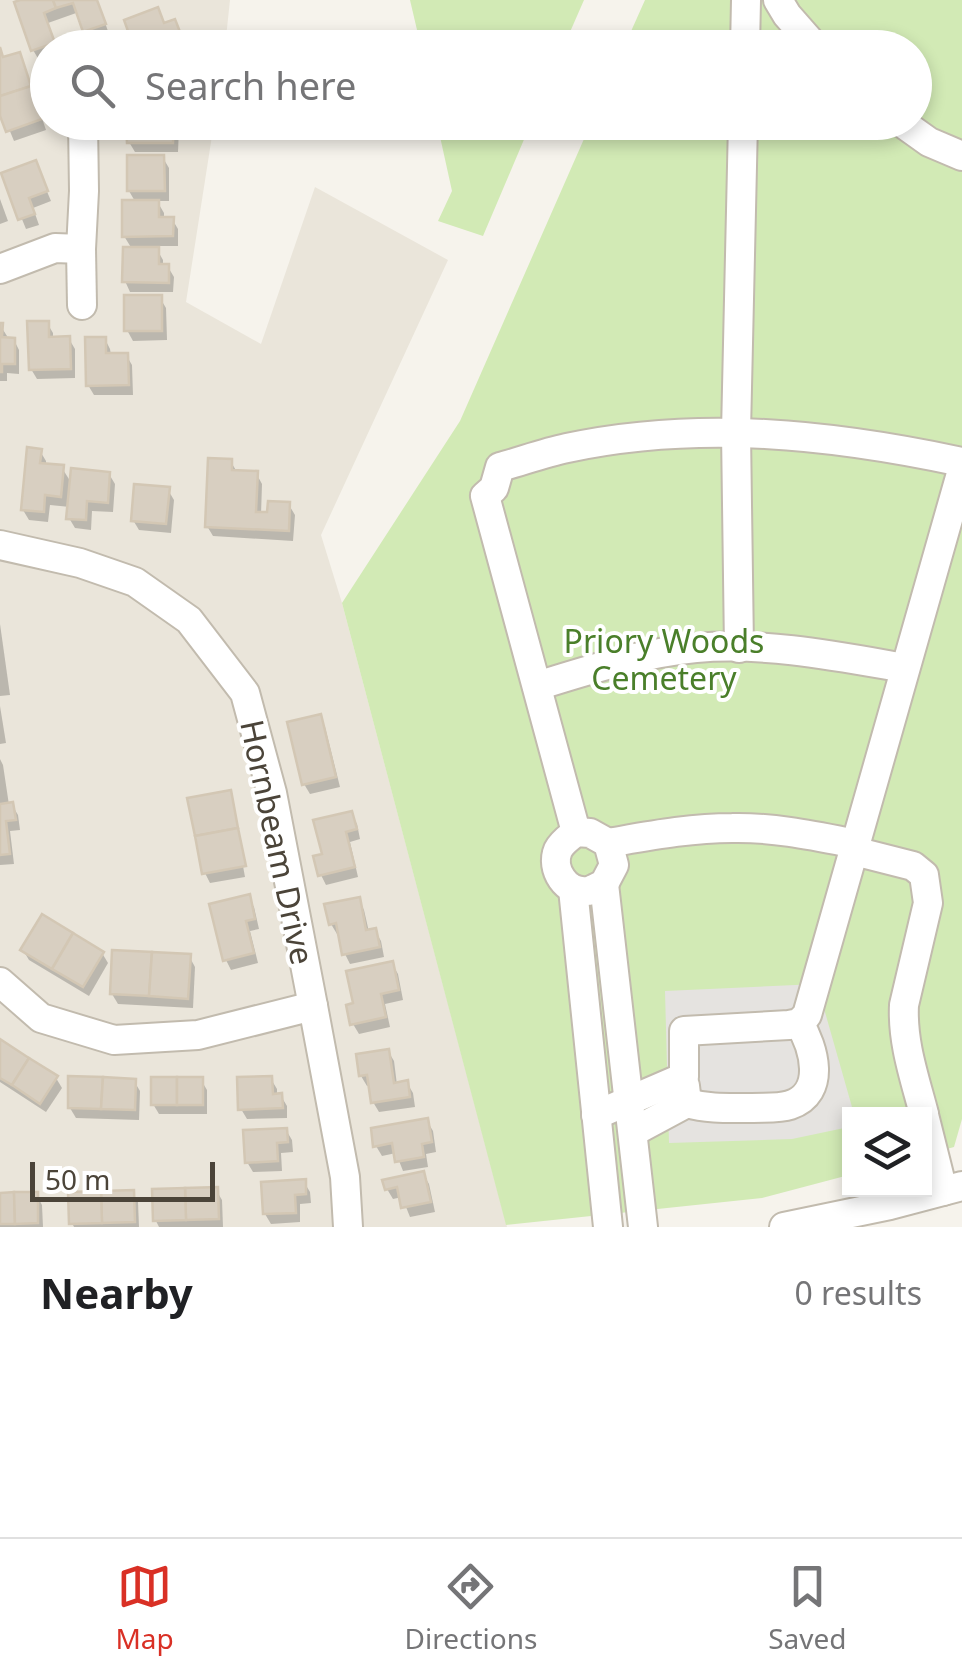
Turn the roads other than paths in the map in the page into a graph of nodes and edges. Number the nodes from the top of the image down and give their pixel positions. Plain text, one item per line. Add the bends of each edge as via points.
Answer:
1 (746, 0) edge
2 (778, 0) edge
3 (745, 30) edge
4 (801, 30) edge
5 (84, 140) edge
6 (743, 140) edge
7 (926, 140) edge
8 (962, 156) edge
9 (81, 249) junction
10 (0, 269) edge
11 (82, 305) dead end
12 (736, 432) junction
13 (962, 466) edge
14 (0, 545) edge
15 (739, 648) junction
16 (905, 668) junction
17 (537, 686) junction
18 (576, 832) junction
19 (608, 843) junction
20 (855, 848) junction
21 (604, 884) junction
22 (574, 889) junction
23 (0, 982) edge
24 (313, 1006) junction
25 (799, 1023) junction
26 (676, 1095) junction
27 (630, 1100) junction
28 (922, 1107) edge
29 (596, 1114) junction
30 (633, 1132) junction
31 (932, 1136) edge
32 (952, 1188) edge
33 (348, 1227) edge
34 (608, 1227) edge
35 (643, 1227) edge
36 (784, 1227) edge

1 - 3 street
2 - 4 street
5 - 9 street
6 - 12 street
7 - 8 street
9 - 10 street via 54,248
9 - 11 street
12 - 13 street via 888,446
12 - 15 street
12 - 17 street via 621,438 500,467 485,496
13 - 16 street
14 - 24 street, Hornbeam Drive via 135,582 190,620 245,692 272,793
15 - 16 street
15 - 17 street via 641,658
16 - 20 street
17 - 18 street
18 - 19 street
18 - 22 street via 560,846 555,862 561,880
19 - 20 street via 734,828 805,834
19 - 21 street via 614,865
20 - 25 street via 812,1002
20 - 28 street via 924,875 928,902 903,1020
21 - 22 street
21 - 27 street
22 - 29 street
23 - 24 street via 41,1018 114,1040 198,1035
24 - 33 street, Hornbeam Drive via 345,1176
25 - 26 street via 684,1031
25 - 26 street via 810,1042 814,1075 800,1101 712,1109
26 - 27 street
26 - 30 street
27 - 29 street
27 - 30 street
29 - 34 street
30 - 35 street
31 - 32 street
32 - 36 street

